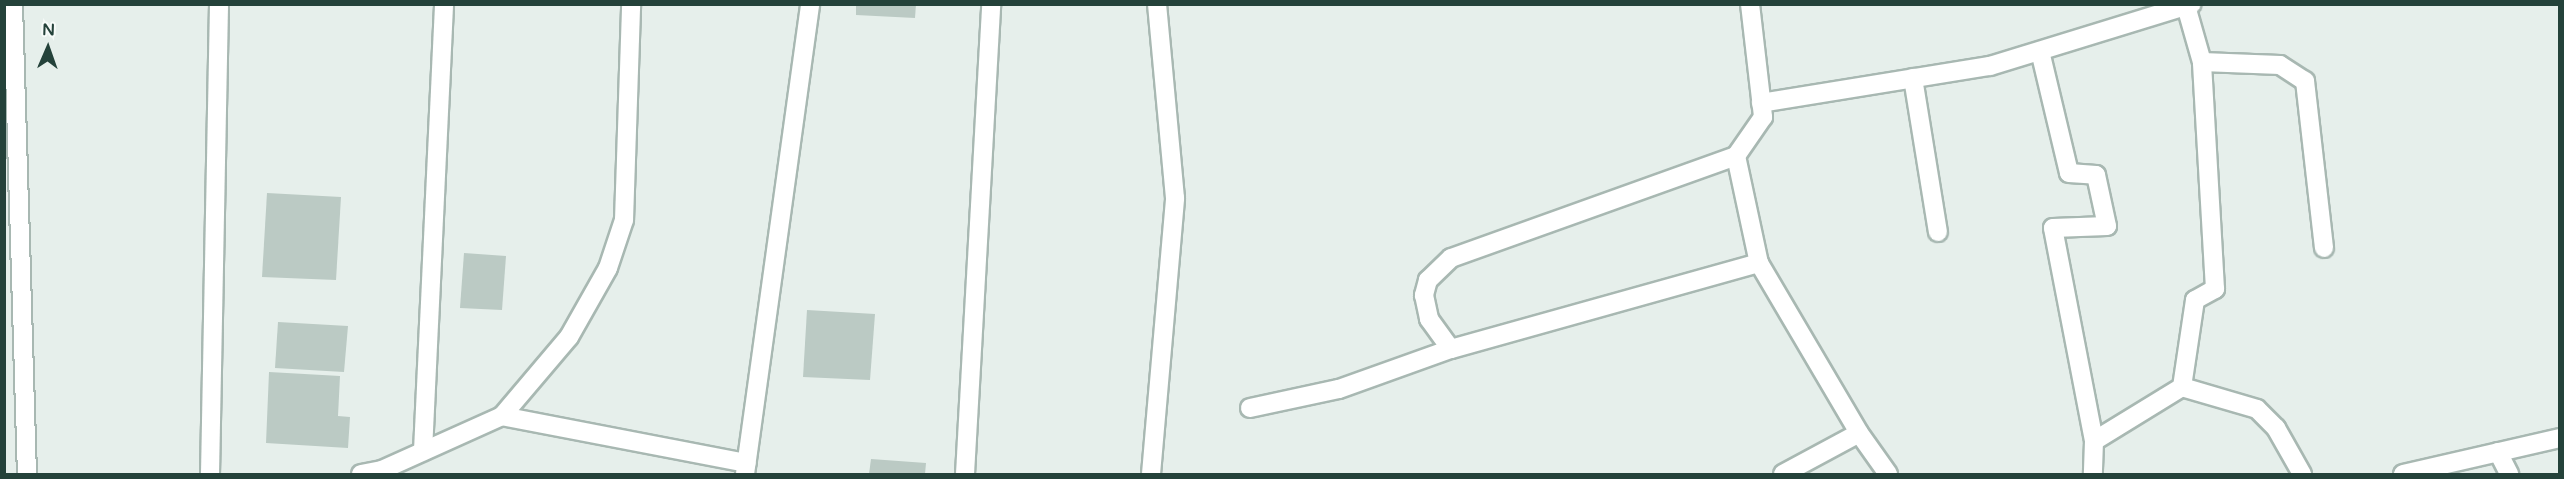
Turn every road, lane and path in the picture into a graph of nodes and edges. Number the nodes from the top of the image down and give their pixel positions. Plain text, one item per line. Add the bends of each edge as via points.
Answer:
1 (13, 4) edge
2 (219, 4) edge
3 (444, 4) edge
4 (632, 4) edge
5 (810, 4) edge
6 (991, 4) edge
7 (1157, 4) edge
8 (1750, 4) edge
9 (2189, 5) edge
10 (2040, 51) junction
11 (2202, 62) junction
12 (1913, 78) junction
13 (1761, 103) junction
14 (1736, 156) junction
15 (1938, 232) dead end
16 (2324, 248) dead end
17 (1759, 263) junction
18 (1451, 349) junction
19 (2182, 387) junction
20 (1250, 408) dead end
21 (502, 416) junction
22 (1859, 433) junction
23 (2559, 438) edge
24 (2094, 441) junction
25 (423, 451) junction
26 (2498, 452) junction
27 (746, 469) edge
28 (383, 472) edge
29 (27, 474) edge
30 (210, 474) edge
31 (361, 474) edge
32 (965, 474) edge
33 (1151, 474) edge
34 (1783, 474) edge
35 (1888, 474) edge
36 (2093, 474) edge
37 (2302, 474) edge
38 (2403, 474) edge
39 (2509, 474) edge

1 - 29 street
2 - 30 street
3 - 25 street
4 - 21 street via 624,220 608,268 569,337
5 - 27 street
6 - 32 street
7 - 33 street via 1175,198
8 - 13 street
9 - 10 street
9 - 11 street
10 - 12 street via 1990,66
10 - 24 street via 2069,173 2096,175 2107,226 2053,228
11 - 16 street via 2280,65 2305,81
11 - 19 street via 2215,289 2195,300
12 - 13 street
12 - 15 street
13 - 14 street via 1763,117
14 - 17 street
14 - 18 street via 1451,258 1428,280 1424,295 1429,319
17 - 18 street
17 - 22 street
18 - 20 street via 1339,389
19 - 24 street
19 - 37 street via 2257,409 2276,428
21 - 25 street
21 - 27 street
22 - 34 street
22 - 35 street
23 - 26 street
24 - 36 street
25 - 28 street
26 - 38 street
26 - 39 street
28 - 31 street

